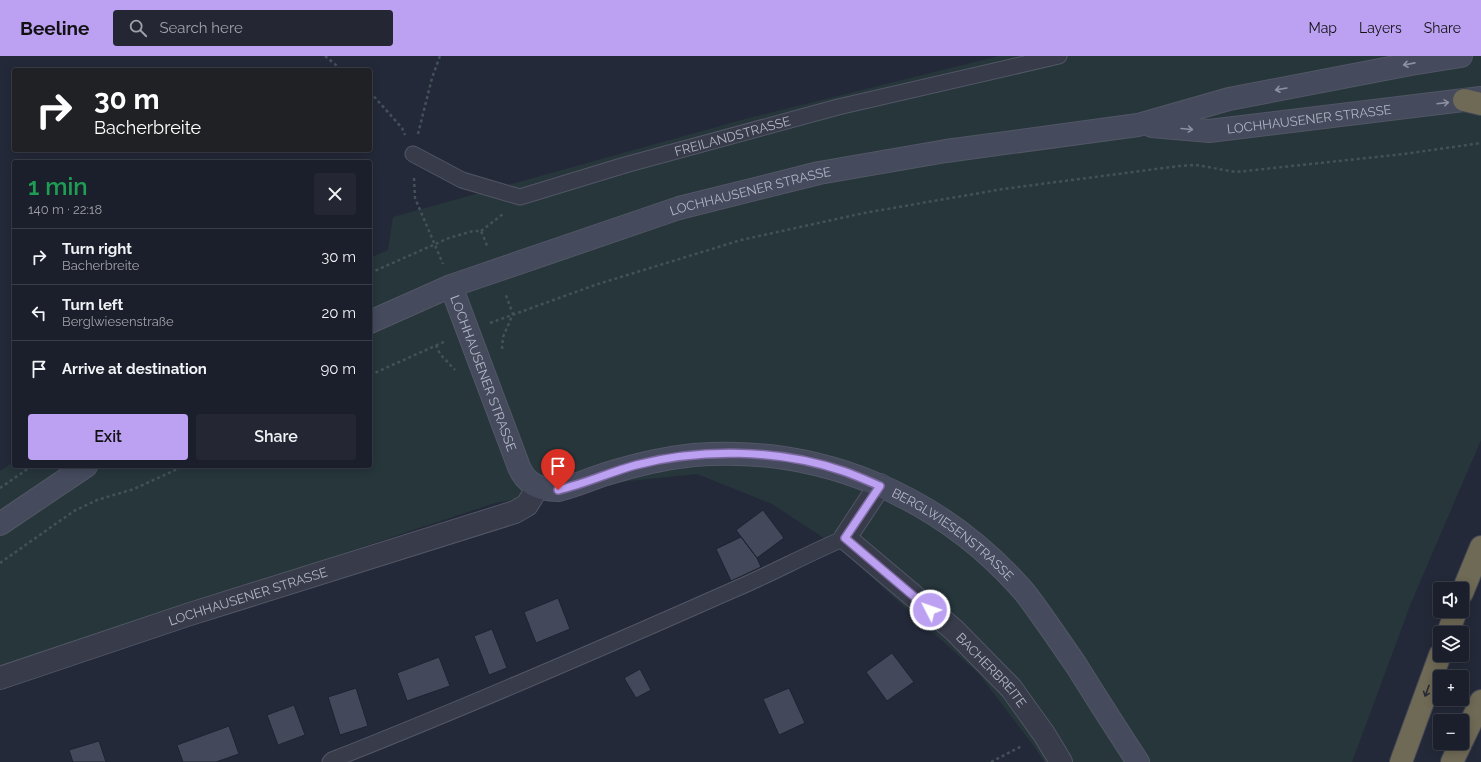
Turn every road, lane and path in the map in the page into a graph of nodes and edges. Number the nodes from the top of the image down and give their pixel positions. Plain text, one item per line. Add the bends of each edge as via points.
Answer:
1 (325, 56) edge
2 (440, 56) edge
3 (1059, 56) edge
4 (1461, 56) edge
5 (340, 68) edge
6 (372, 94) edge
7 (1475, 101) edge
8 (1138, 125) junction
9 (1481, 143) edge
10 (413, 154) junction
11 (451, 286) junction
12 (513, 314) junction
13 (372, 321) edge
14 (468, 331) junction
15 (502, 351) dead end
16 (372, 374) edge
17 (29, 468) edge
18 (83, 468) edge
19 (180, 468) edge
20 (880, 486) junction
21 (538, 487) junction
22 (0, 488) edge
23 (0, 524) edge
24 (845, 538) junction
25 (1481, 547) edge
26 (0, 563) edge
27 (1467, 582) edge
28 (1438, 662) edge
29 (0, 678) edge
30 (1481, 701) edge
31 (1469, 726) edge
32 (1044, 734) junction
33 (1457, 750) edge
34 (330, 762) edge
35 (991, 762) edge
36 (1061, 762) edge
37 (1138, 762) edge
38 (1402, 762) edge
39 (1452, 762) edge

1 - 5 path
2 - 10 path
3 - 10 lane, FREILANDSTRASSE via 838,107 625,165 520,197 462,180
4 -> 8 main road, LOCHHAUSENER STRASSE via 1229,99
6 - 10 path via 402,128
8 -> 7 main road, LOCHHAUSENER STRASSE via 1209,131
8 - 11 main road, LOCHHAUSENER STRASSE via 946,151 819,173 678,208
9 - 12 path via 1236,172 1196,165 1179,166 1003,189 864,213 741,240 595,285
10 - 11 path via 415,198 436,244
11 - 13 main road
11 - 14 main road, LOCHHAUSENER STRASSE
12 - 14 path
12 - 15 path via 503,336
14 - 16 path
14 - 21 main road, LOCHHAUSENER STRASSE via 518,467 522,475
17 - 22 path
18 - 23 main road
19 - 26 path via 134,490 97,500 74,511
20 - 21 main road, BERGLWIESENSTRASSE via 842,471 794,459 737,454 694,455 644,464 558,490
20 - 24 street
20 - 37 main road, BERGLWIESENSTRASSE via 956,528 1020,586 1058,638
21 - 29 street, LOCHHAUSENER STRASSE via 527,505 515,512 187,615
24 - 32 street, BACHERBREITE via 954,630 1011,688
24 - 34 lane via 594,652
25 - 27 highway
28 -> 38 highway
30 - 31 highway
32 - 35 path
32 - 36 street, BACHERBREITE
33 - 39 highway

